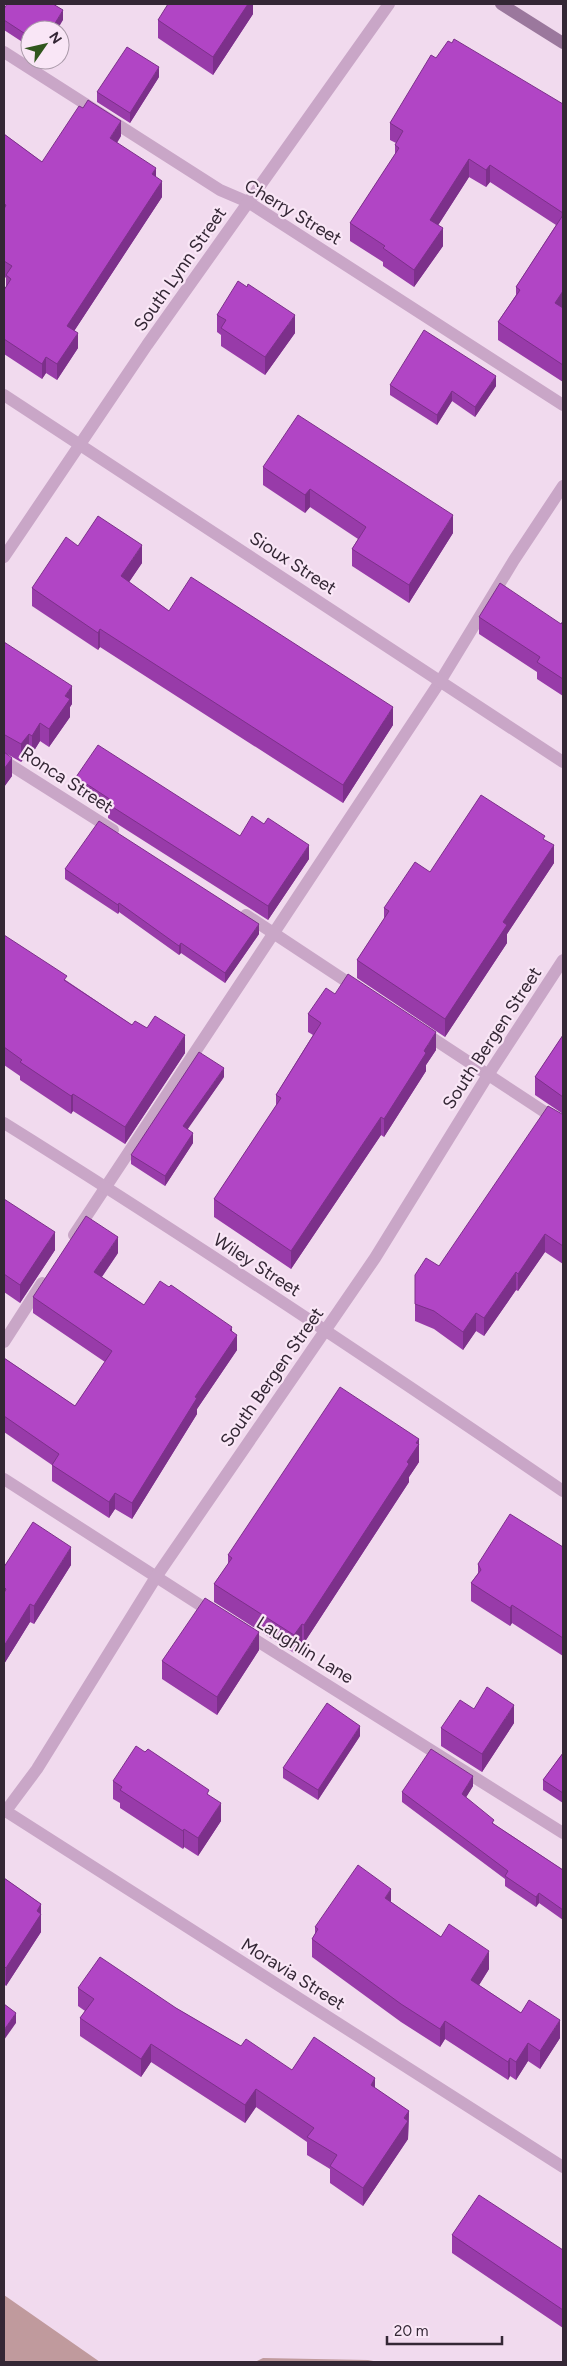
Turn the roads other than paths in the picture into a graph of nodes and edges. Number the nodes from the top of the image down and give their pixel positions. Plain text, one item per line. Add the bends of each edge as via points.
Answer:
1 (389, 4) edge
2 (501, 4) edge
3 (563, 43) edge
4 (4, 52) edge
5 (248, 202) junction
6 (4, 395) edge
7 (563, 404) edge
8 (79, 445) junction
9 (563, 486) edge
10 (4, 557) edge
11 (441, 680) junction
12 (4, 761) edge
13 (563, 762) edge
14 (121, 836) edge
15 (239, 911) edge
16 (272, 932) junction
17 (563, 960) edge
18 (372, 998) edge
19 (413, 1026) edge
20 (488, 1075) junction
21 (4, 1122) edge
22 (563, 1124) edge
23 (106, 1186) junction
24 (68, 1244) edge
25 (47, 1276) edge
26 (326, 1331) junction
27 (4, 1342) edge
28 (4, 1479) edge
29 (563, 1491) edge
30 (156, 1577) junction
31 (222, 1619) edge
32 (239, 1629) edge
33 (5, 1811) edge
34 (563, 1833) edge
35 (561, 2162) edge

1 - 5 street, South Lynn Street
2 - 3 main road
4 - 5 street, Cherry Street via 220,190
5 - 7 street, Cherry Street
5 - 8 street, South Lynn Street
6 - 8 street, Sioux Street
8 - 10 street, South Lynn Street
8 - 11 street, Sioux Street
9 - 11 street
11 - 13 street, Sioux Street
11 - 16 street
12 - 14 street, Ronca Street
15 - 16 street
16 - 18 street
16 - 23 street
17 - 20 street, South Bergen Street
19 - 20 street
20 - 22 street
20 - 26 street, South Bergen Street
21 - 23 street, Wiley Street
23 - 24 street
23 - 26 street, Wiley Street
25 - 27 street
26 - 29 street, Wiley Street
26 - 30 street, South Bergen Street
28 - 30 street
30 - 31 street
30 - 33 street, South Bergen Street via 37,1769
32 - 34 street, Laughlin Lane
33 - 35 street, Moravia Street

